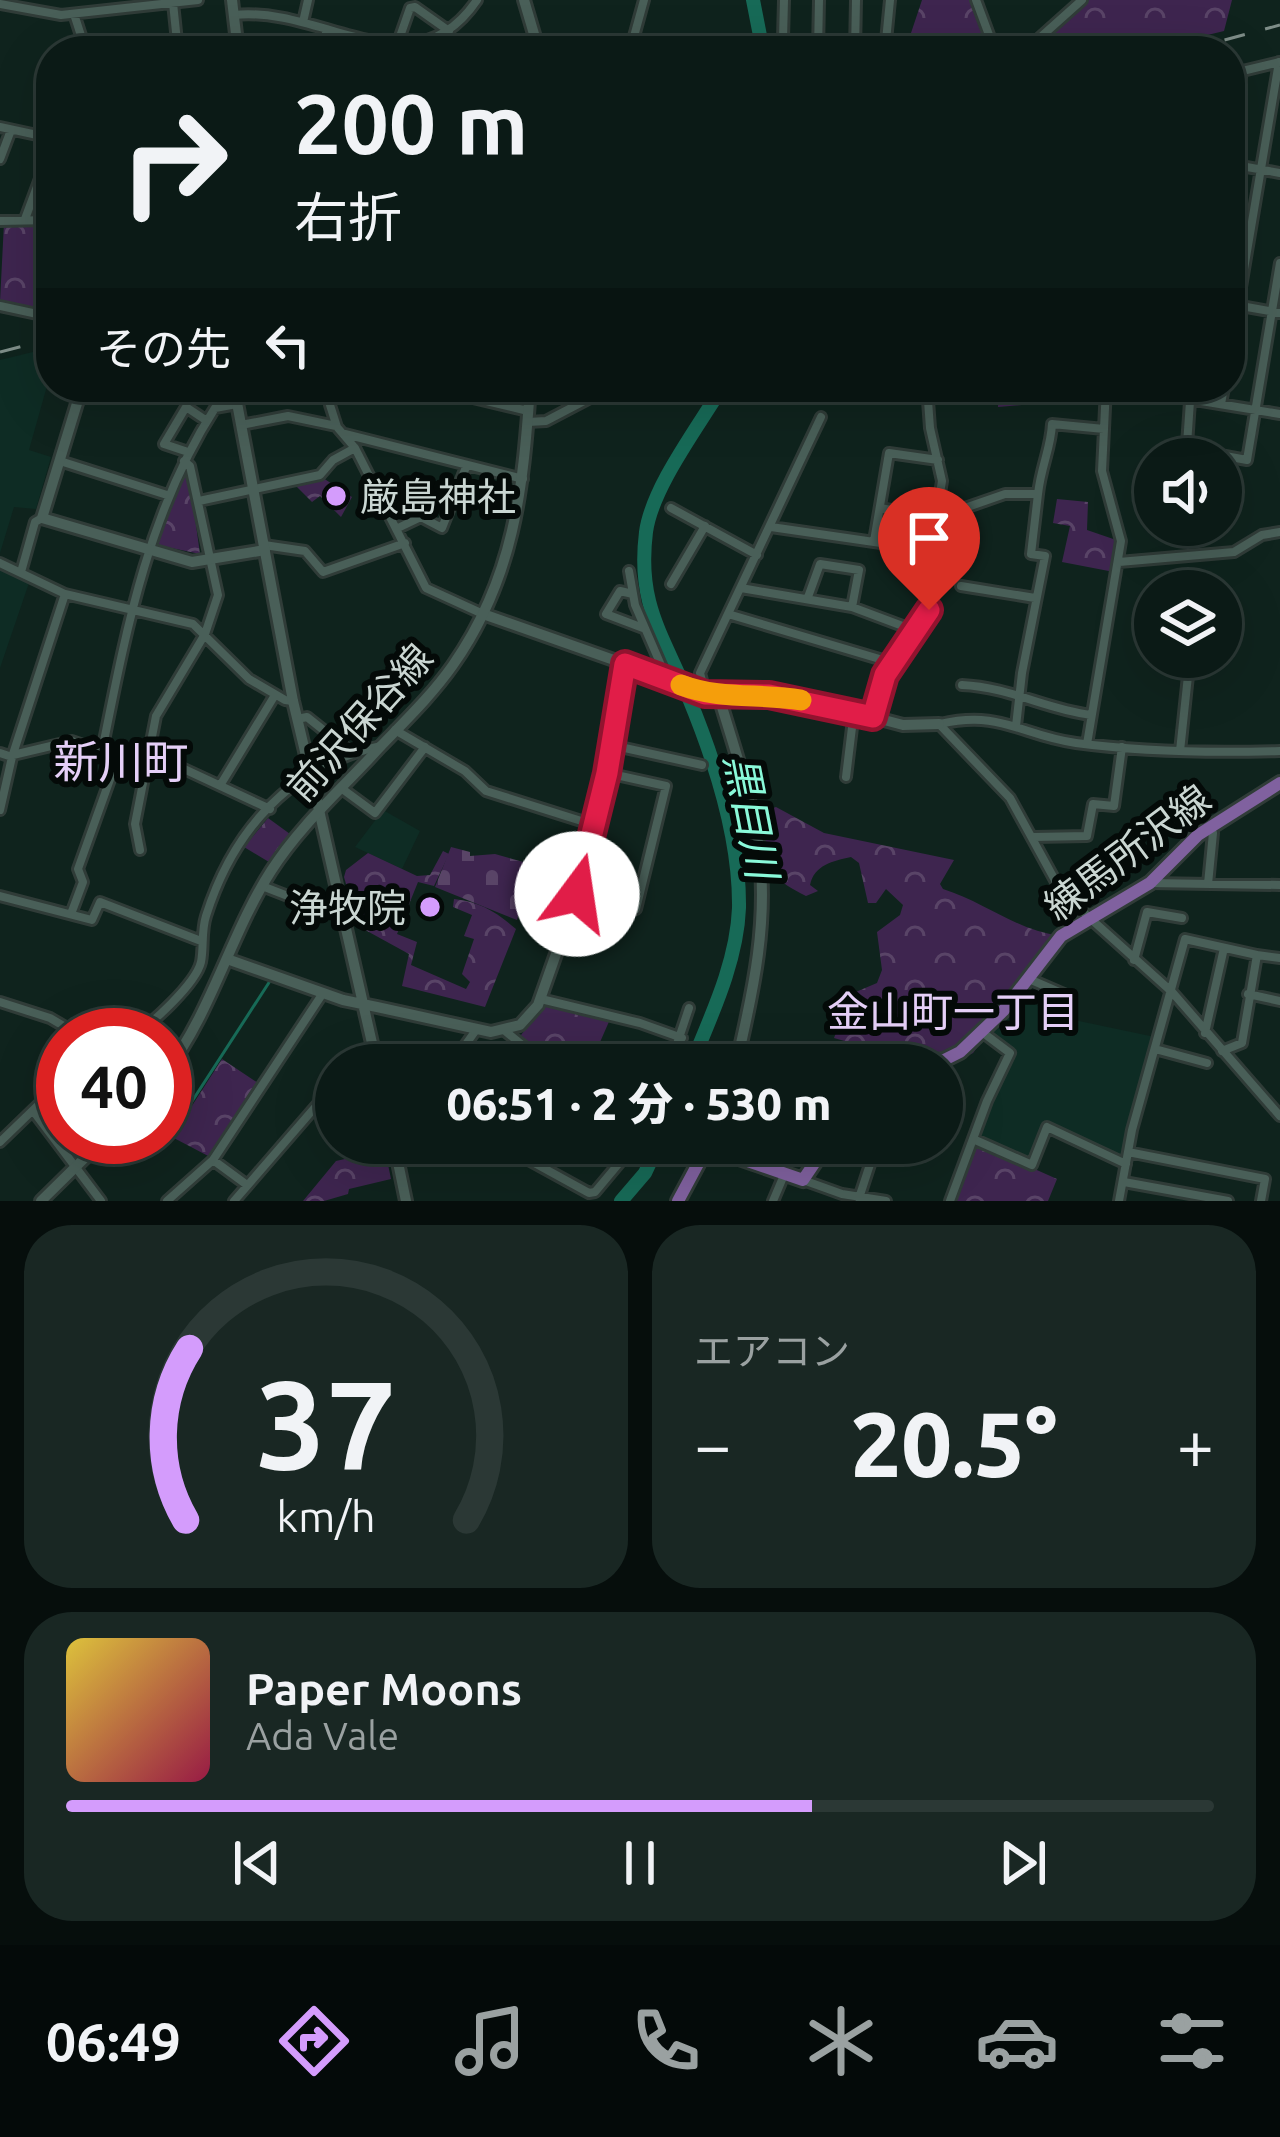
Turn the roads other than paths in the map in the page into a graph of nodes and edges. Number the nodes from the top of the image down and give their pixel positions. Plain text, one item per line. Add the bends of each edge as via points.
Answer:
1 (198, 0) edge
2 (232, 0) edge
3 (308, 0) edge
4 (477, 0) edge
5 (524, 0) edge
6 (644, 0) edge
7 (784, 0) edge
8 (820, 0) edge
9 (856, 0) edge
10 (890, 0) edge
11 (976, 0) edge
12 (1082, 0) edge
13 (173, 3) edge
14 (0, 4) edge
15 (40, 5) edge
16 (74, 14) junction
17 (234, 15) junction
18 (303, 22) junction
19 (327, 29) junction
20 (449, 32) junction
21 (81, 36) edge
22 (176, 36) edge
23 (236, 36) edge
24 (325, 36) edge
25 (349, 36) edge
26 (400, 36) edge
27 (444, 36) edge
28 (535, 36) edge
29 (634, 36) edge
30 (783, 36) edge
31 (819, 36) edge
32 (855, 36) edge
33 (886, 36) edge
34 (989, 36) edge
35 (1042, 36) edge
36 (1280, 62) edge
37 (1245, 69) edge
38 (5, 128) edge
39 (36, 135) edge
40 (0, 158) edge
41 (1245, 166) edge
42 (1261, 169) junction
43 (1280, 172) edge
44 (36, 189) edge
45 (25, 219) junction
46 (36, 219) edge
47 (0, 221) edge
48 (1245, 249) edge
49 (1280, 263) edge
50 (0, 306) edge
51 (1245, 306) edge
52 (1276, 312) edge
53 (36, 314) edge
54 (77, 402) edge
55 (333, 402) edge
56 (478, 402) edge
57 (529, 402) edge
58 (582, 402) edge
59 (928, 402) edge
60 (1105, 402) edge
61 (1190, 402) edge
62 (1209, 402) edge
63 (237, 404) joint
64 (1221, 404) joint
65 (1256, 410) junction
66 (1280, 414) edge
67 (528, 417) junction
68 (821, 417) dead end
69 (206, 421) junction
70 (241, 425) junction
71 (1104, 429) junction
72 (340, 430) junction
73 (1187, 438) edge
74 (355, 448) junction
75 (186, 457) junction
76 (57, 460) junction
77 (938, 460) junction
78 (1242, 460) edge
79 (466, 467) junction
80 (524, 479) junction
81 (253, 490) junction
82 (1038, 494) junction
83 (167, 495) junction
84 (199, 501) junction
85 (671, 508) dead end
86 (880, 508) junction
87 (42, 518) junction
88 (936, 518) junction
89 (705, 526) junction
90 (771, 527) junction
91 (398, 528) junction
92 (1280, 532) edge
93 (874, 541) junction
94 (405, 543) junction
95 (264, 548) junction
96 (150, 551) junction
97 (936, 551) junction
98 (757, 555) junction
99 (208, 560) junction
100 (1119, 562) junction
101 (0, 563) edge
102 (629, 571) dead end
103 (21, 572) junction
104 (671, 584) dead end
105 (962, 586) dead end
106 (741, 588) junction
107 (65, 594) junction
108 (633, 594) junction
109 (808, 597) junction
110 (1035, 598) junction
111 (852, 607) junction
112 (130, 608) junction
113 (483, 614) junction
114 (728, 614) junction
115 (644, 629) junction
116 (916, 631) junction
117 (205, 634) junction
118 (893, 663) junction
119 (625, 664) junction
120 (1188, 678) edge
121 (667, 680) junction
122 (962, 685) dead end
123 (703, 693) junction
124 (275, 695) junction
125 (1020, 695) junction
126 (719, 697) junction
127 (293, 701) junction
128 (854, 711) junction
129 (1091, 715) junction
130 (873, 717) junction
131 (297, 719) junction
132 (939, 724) junction
133 (1016, 726) junction
134 (395, 730) junction
135 (1087, 744) junction
136 (611, 745) junction
137 (381, 746) junction
138 (425, 747) junction
139 (1122, 747) junction
140 (101, 751) junction
141 (1180, 751) junction
142 (1280, 751) edge
143 (351, 752) junction
144 (0, 753) edge
145 (13, 756) junction
146 (118, 757) junction
147 (147, 762) junction
148 (702, 765) dead end
149 (310, 770) junction
150 (607, 773) junction
151 (846, 777) dead end
152 (221, 784) junction
153 (1280, 784) edge
154 (341, 788) junction
155 (270, 809) junction
156 (0, 810) edge
157 (320, 810) junction
158 (594, 825) junction
159 (1209, 827) junction
160 (1034, 837) junction
161 (140, 850) dead end
162 (1150, 883) junction
163 (1208, 884) junction
164 (1280, 885) edge
165 (262, 886) junction
166 (577, 894) junction
167 (0, 896) edge
168 (71, 914) junction
169 (344, 918) junction
170 (1182, 918) dead end
171 (1087, 919) junction
172 (201, 941) junction
173 (1224, 948) junction
174 (1257, 955) junction
175 (1280, 958) edge
176 (226, 959) junction
177 (1134, 960) junction
178 (1028, 979) junction
179 (1172, 992) junction
180 (323, 993) junction
181 (1248, 994) junction
182 (1066, 995) dead end
183 (541, 999) junction
184 (0, 1001) edge
185 (1280, 1001) edge
186 (364, 1004) junction
187 (164, 1008) edge
188 (689, 1008) dead end
189 (36, 1013) edge
190 (192, 1029) edge
191 (476, 1030) junction
192 (505, 1031) junction
193 (982, 1032) junction
194 (1205, 1033) junction
195 (682, 1038) junction
196 (373, 1044) edge
197 (466, 1044) edge
198 (521, 1044) edge
199 (679, 1044) edge
200 (741, 1044) edge
201 (963, 1048) edge
202 (1156, 1048) junction
203 (1222, 1051) junction
204 (1207, 1063) dead end
205 (315, 1107) edge
206 (34, 1112) joint
207 (1280, 1116) edge
208 (973, 1139) junction
209 (0, 1142) edge
210 (1128, 1152) junction
211 (213, 1160) junction
212 (79, 1164) edge
213 (398, 1164) edge
214 (536, 1164) edge
215 (622, 1164) edge
216 (694, 1164) edge
217 (759, 1164) edge
218 (814, 1164) edge
219 (871, 1164) edge
220 (1126, 1164) junction
221 (75, 1168) junction
222 (784, 1173) junction
223 (803, 1180) junction
224 (1123, 1182) junction
225 (247, 1185) junction
226 (1182, 1197) edge
227 (859, 1198) junction
228 (41, 1201) edge
229 (100, 1201) edge
230 (167, 1201) edge
231 (234, 1201) edge
232 (406, 1201) edge
233 (678, 1201) edge
234 (772, 1201) edge
235 (886, 1201) edge
236 (950, 1201) edge
237 (1119, 1201) edge
238 (1228, 1201) edge
239 (1261, 1201) edge

1 - 13 street
2 - 17 street
3 - 18 street
4 - 20 street
5 - 28 street
6 - 29 street
7 - 30 street
8 - 31 street
9 - 32 street
10 - 33 street
11 - 34 street
12 - 35 street
13 - 16 street
13 - 22 street
14 - 15 street
15 - 16 street
16 - 21 street
17 - 18 street via 267,12
17 - 23 street
18 - 19 street
19 - 24 street
19 - 25 street
20 - 26 street via 415,7
20 - 27 street
36 - 37 street
36 - 42 street
38 - 39 street
38 - 40 street
41 - 42 street
42 - 43 street
42 - 48 street
44 - 45 street
45 - 46 street
45 - 47 street
49 - 52 street
50 - 53 street
51 - 52 street
52 - 65 street
54 - 76 street
55 - 72 street
56 - 67 street
57 - 67 street, 前沢保谷線
58 - 67 street via 546,421
59 - 77 street
60 - 71 street
61 - 73 street
62 - 64 street
63 - 69 street via 215,408
63 - 70 street
64 - 65 street
65 - 66 street
65 - 78 street
67 - 80 street, 前沢保谷線
68 - 90 street
69 - 75 street
69 - 75 street via 185,407 164,444
70 - 72 street via 294,416
70 - 81 street
71 - 82 street via 1052,424
71 - 100 street via 1102,471 1120,530
72 - 74 street
72 - 79 street
74 - 81 street via 320,475
74 - 91 street
75 - 83 street
75 - 84 street
76 - 83 street
76 - 87 street
77 - 86 street via 889,453
77 - 88 street
79 - 80 street
79 - 91 street via 442,527 421,517
80 - 113 street, 前沢保谷線
81 - 84 street
81 - 95 street
82 - 88 street via 1005,494
82 - 110 street via 1031,554 1045,556
83 - 96 street
84 - 99 street
85 - 89 street
86 - 88 street
86 - 93 street
87 - 96 street
87 - 103 street
88 - 97 street
89 - 98 street
89 - 104 street
90 - 93 street
90 - 98 street
91 - 94 street
92 - 100 street via 1234,553
93 - 97 street
94 - 95 street via 323,572 305,551
94 - 113 street via 426,588
95 - 99 street
95 - 127 street
96 - 99 street
96 - 112 street
97 - 116 street via 934,594
98 - 106 street
99 - 117 street via 218,595
100 - 129 street
101 - 103 street
102 - 108 street
103 - 107 street
105 - 110 street
106 - 109 street
106 - 114 street
107 - 112 street
107 - 145 street
108 - 115 street
108 - 115 street via 620,591 606,614
109 - 111 street
109 - 111 street via 820,564 859,570
110 - 125 street
111 - 116 street
112 - 117 street via 193,623
112 - 140 street
113 - 119 street
113 - 134 street, 前沢保谷線 via 440,683
114 - 118 street
114 - 123 street via 700,673
115 - 121 street
116 - 118 street
117 - 124 street
117 - 147 street via 156,716
118 - 130 street
119 - 121 street
119 - 136 street
120 - 141 street
121 - 123 street
122 - 125 street
123 - 126 street
124 - 127 street
124 - 152 street
125 - 129 street
125 - 133 street
126 - 128 street via 769,695
126 - 200 street via 760,859 754,989
127 - 131 street
128 - 130 street
128 - 151 street
129 - 135 street
130 - 132 street
131 - 143 street via 307,717
131 - 149 street
132 - 133 street via 973,716
132 - 160 street via 1010,797
133 - 135 street
134 - 137 street, 前沢保谷線
134 - 138 street
135 - 139 street
136 - 148 street
136 - 150 street
137 - 143 street
137 - 154 street, 前沢保谷線
138 - 154 street via 375,813
138 - 158 street via 486,791
139 - 141 street
139 - 160 street via 1114,806 1093,805 1088,836
140 - 145 street via 69,741
140 - 146 street
141 - 142 street
143 - 149 street
144 - 145 street
145 - 156 street
146 - 147 street
146 - 168 street via 78,869 83,882
147 - 152 street
147 - 161 street via 135,824
149 - 155 street
149 - 157 street
150 - 158 street
150 - 166 street via 666,786 636,909
152 - 155 street
153 - 159 main road, 練馬所沢線
154 - 157 street, 前沢保谷線
155 - 172 street via 226,863
157 - 165 street, 前沢保谷線
157 - 169 street
158 - 166 street
159 - 162 main road, 練馬所沢線
159 - 163 street
160 - 171 street via 1062,893
162 - 163 street
162 - 171 main road, 練馬所沢線
163 - 164 street
165 - 169 street
165 - 176 street, 前沢保谷線
166 - 183 street
167 - 168 street
168 - 172 street via 92,920 100,902
169 - 186 street
170 - 177 street via 1147,912
171 - 177 street
171 - 178 main road, 練馬所沢線 via 1061,936
172 - 187 street via 199,968
173 - 174 street
173 - 179 street via 1185,939
173 - 194 street
174 - 175 street
174 - 181 street
176 - 180 street
176 - 190 street, 前沢保谷線
177 - 179 street
178 - 182 street
178 - 193 main road, 練馬所沢線
179 - 194 street
179 - 202 street
180 - 186 street
180 - 211 street
181 - 185 street
181 - 203 street via 1242,1042
183 - 192 street via 527,1020
183 - 195 street
184 - 189 street
186 - 191 street
186 - 196 street
188 - 195 street
191 - 192 street
191 - 197 street
192 - 198 street
193 - 201 main road, 練馬所沢線
193 - 208 street via 1010,1053
194 - 203 street
195 - 199 street
202 - 204 street
202 - 210 street
203 - 207 street
205 - 225 street
206 - 209 street
206 - 221 street
208 - 220 street via 1031,1165 1047,1127
208 - 236 street
210 - 220 street
210 - 239 street via 1264,1179
211 - 225 street
211 - 230 street
212 - 221 street
213 - 232 street
214 - 215 street via 589,1193
216 - 233 main road
217 - 222 main road
218 - 223 main road
219 - 227 street
220 - 224 street
221 - 228 street
221 - 229 street
222 - 223 main road
222 - 234 street
223 - 227 street
224 - 226 street
224 - 237 street
225 - 231 street
226 - 238 street
227 - 235 street

